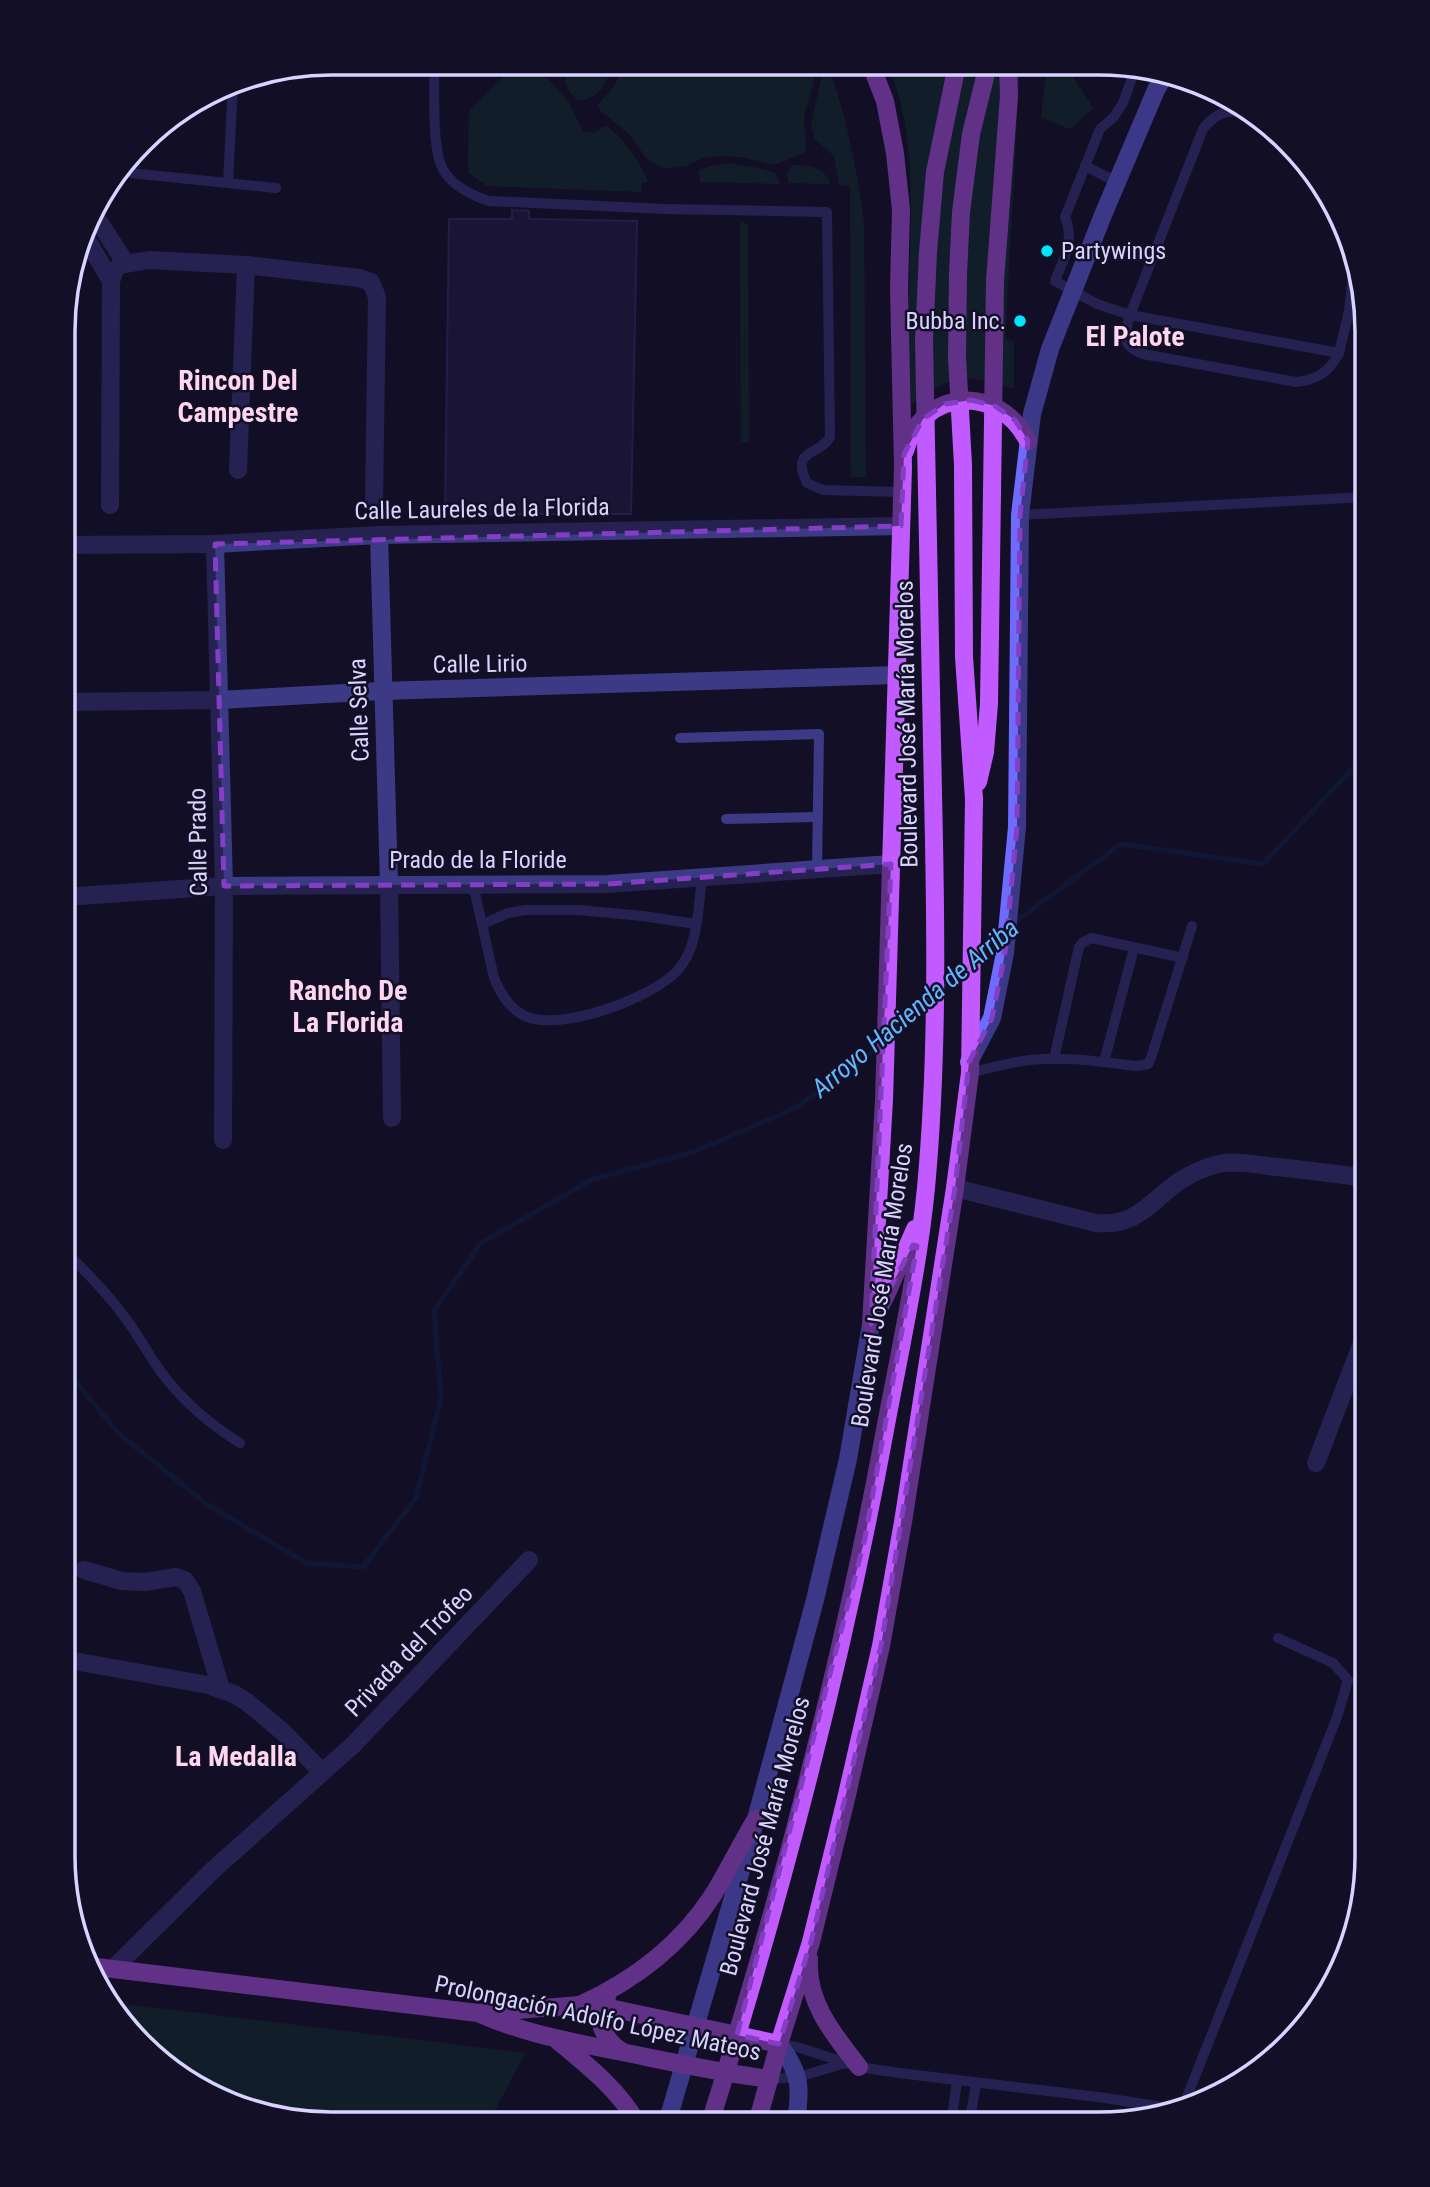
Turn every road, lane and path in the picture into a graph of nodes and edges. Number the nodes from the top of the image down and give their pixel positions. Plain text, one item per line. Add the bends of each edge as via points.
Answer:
1 (434, 75) edge
2 (875, 75) edge
3 (955, 75) edge
4 (986, 75) edge
5 (1008, 75) edge
6 (1131, 77) edge
7 (1160, 83) edge
8 (232, 95) edge
9 (1229, 111) edge
10 (1085, 166) junction
11 (130, 173) edge
12 (1117, 182) junction
13 (228, 183) junction
14 (276, 188) dead end
15 (100, 223) edge
16 (90, 246) edge
17 (125, 262) junction
18 (246, 265) junction
19 (111, 281) junction
20 (1351, 289) edge
21 (1073, 290) junction
22 (1130, 315) junction
23 (1339, 353) junction
24 (1028, 441) junction
25 (903, 467) junction
26 (238, 470) dead end
27 (902, 492) junction
28 (1355, 497) edge
29 (374, 502) dead end
30 (110, 505) dead end
31 (1020, 514) junction
32 (901, 526) junction
33 (379, 535) junction
34 (215, 544) junction
35 (75, 545) edge
36 (897, 675) junction
37 (383, 691) junction
38 (220, 700) junction
39 (75, 702) edge
40 (680, 738) dead end
41 (974, 799) junction
42 (816, 817) junction
43 (726, 819) dead end
44 (891, 864) junction
45 (817, 870) junction
46 (702, 877) junction
47 (389, 884) junction
48 (473, 884) junction
49 (224, 886) junction
50 (75, 896) edge
51 (483, 923) junction
52 (696, 924) junction
53 (1192, 926) dead end
54 (1134, 948) junction
55 (1183, 958) junction
56 (1054, 1059) junction
57 (1104, 1062) junction
58 (970, 1067) junction
59 (392, 1118) dead end
60 (223, 1140) dead end
61 (1355, 1176) edge
62 (956, 1188) junction
63 (922, 1214) junction
64 (75, 1261) edge
65 (871, 1324) junction
66 (1355, 1365) edge
67 (240, 1443) dead end
68 (1315, 1463) dead end
69 (529, 1560) dead end
70 (84, 1570) dead end
71 (1279, 1639) dead end
72 (75, 1661) edge
73 (221, 1689) junction
74 (322, 1772) junction
75 (756, 1819) junction
76 (811, 1942) junction
77 (101, 1967) edge
78 (114, 1968) junction
79 (623, 1983) junction
80 (580, 2004) junction
81 (600, 2007) junction
82 (478, 2013) junction
83 (694, 2027) junction
84 (737, 2035) junction
85 (556, 2039) junction
86 (779, 2044) junction
87 (623, 2052) junction
88 (685, 2065) junction
89 (853, 2065) junction
90 (726, 2072) junction
91 (798, 2077) junction
92 (770, 2079) junction
93 (957, 2081) junction
94 (976, 2084) junction
95 (1188, 2096) edge
96 (1154, 2106) edge
97 (630, 2112) edge
98 (670, 2112) edge
99 (713, 2112) edge
100 (760, 2112) edge
101 (797, 2112) edge
102 (953, 2112) edge
103 (971, 2112) edge

1 - 27 lane via 436,149 442,170 489,201 827,212 830,437 806,456 802,475 807,483 823,490
2 - 25 main road via 885,101 901,210
3 - 63 main road, Boulevard José María Morelos, bridge via 935,172 923,341 937,959
4 - 41 main road, bridge via 971,134 958,274 964,657
5 - 41 main road, bridge via 995,281 989,705
6 - 10 lane via 1123,103 1100,129
7 - 12 street
8 - 13 lane
9 - 22 lane via 1210,119 1203,129
10 - 12 lane
10 - 21 lane via 1065,217 1070,241 1055,281
11 - 13 lane
12 - 21 street
13 - 14 lane
15 - 17 street
16 - 19 street
17 - 18 street
17 - 19 street
18 - 26 street
18 - 29 street via 364,278 375,287
19 - 30 street
20 - 23 lane
21 - 22 lane
21 - 24 street via 1043,369
22 - 23 lane
22 - 23 lane via 1125,337 1135,351 1296,382 1315,378
24 - 25 main road via 1006,412 983,402 958,401 933,410 914,429
24 - 31 street
25 - 27 main road
27 - 32 main road
28 - 31 lane
31 - 58 street via 1017,827 1005,953 992,1018
32 - 33 street, Calle Laureles de la Florida
32 - 36 main road
33 - 34 street, Calle Laureles de la Florida
33 - 37 street, Calle Selva
34 - 35 street, Calle Laureles de la Florida
34 - 38 street, Calle Prado
36 - 37 street, Calle Lirio
36 - 44 main road
37 - 38 street, Calle Lirio
37 - 47 street, Calle Selva
38 - 39 street, Calle Lirio
38 - 49 street, Calle Prado
40 - 42 lane via 819,734
41 - 58 main road
42 - 43 lane
42 - 45 lane
44 - 45 street, Prado de la Floride
44 - 65 main road
45 - 46 street, Prado de la Floride
46 - 48 street, Prado de la Floride via 607,884
46 - 52 lane
47 - 48 street, Prado de la Floride
47 - 49 street, Prado de la Floride
47 - 59 street, Calle Selva
48 - 51 lane
49 - 50 street, Prado de la Floride
49 - 60 street, Calle Prado
51 - 52 lane via 508,913 578,910
51 - 52 lane via 494,978 507,1002 537,1021 582,1017 617,1006 670,977 684,961
53 - 55 lane
54 - 55 lane
54 - 56 lane via 1092,938 1079,947
54 - 57 lane
55 - 57 lane via 1148,1064
56 - 57 lane
56 - 58 lane
58 - 62 main road
61 - 62 street via 1223,1163 1176,1183 1145,1211 1110,1224
62 - 76 main road via 881,1646
63 - 65 main road
63 - 84 main road, Boulevard José María Morelos via 865,1538 802,1797
64 - 67 lane via 127,1320 164,1377 218,1430
65 - 75 street, Boulevard José María Morelos via 836,1518
66 - 68 street
69 - 74 street, Privada del Trofeo
70 - 73 street via 122,1581 185,1580
71 - 95 lane via 1333,1663 1348,1680
72 - 73 street
73 - 74 street via 257,1709
74 - 78 street, Privada del Trofeo
75 - 79 main road via 689,1928
75 - 83 street, Boulevard José María Morelos
76 - 86 main road
76 - 89 main road via 811,1986 818,2008
77 - 78 main road, Prolongación Adolfo López Mateos
78 - 82 main road, Prolongación Adolfo López Mateos
79 - 80 main road
79 - 81 main road
80 - 81 main road
80 - 82 main road
81 - 83 main road
81 - 87 main road via 604,2033 613,2047
82 - 85 main road, Prolongación Adolfo López Mateos
83 - 84 main road
83 - 88 street, Boulevard José María Morelos
84 - 86 main road
84 - 90 main road, Boulevard José María Morelos
85 - 87 main road, Prolongación Adolfo López Mateos
85 - 97 main road via 589,2066
86 - 89 lane, Prolongación Adolfo López Mateos
86 - 91 street
86 - 92 main road
87 - 88 main road, Prolongación Adolfo López Mateos
88 - 90 main road, Prolongación Adolfo López Mateos
88 - 98 street, Boulevard José María Morelos
89 - 91 lane, Prolongación Adolfo López Mateos
89 - 93 lane, Prolongación Adolfo López Mateos
90 - 92 main road, Prolongación Adolfo López Mateos
90 - 99 main road
91 - 92 lane, Prolongación Adolfo López Mateos
91 - 101 street
92 - 100 main road
93 - 94 lane, Prolongación Adolfo López Mateos
93 - 102 lane
94 - 96 lane, Prolongación Adolfo López Mateos
94 - 103 lane

